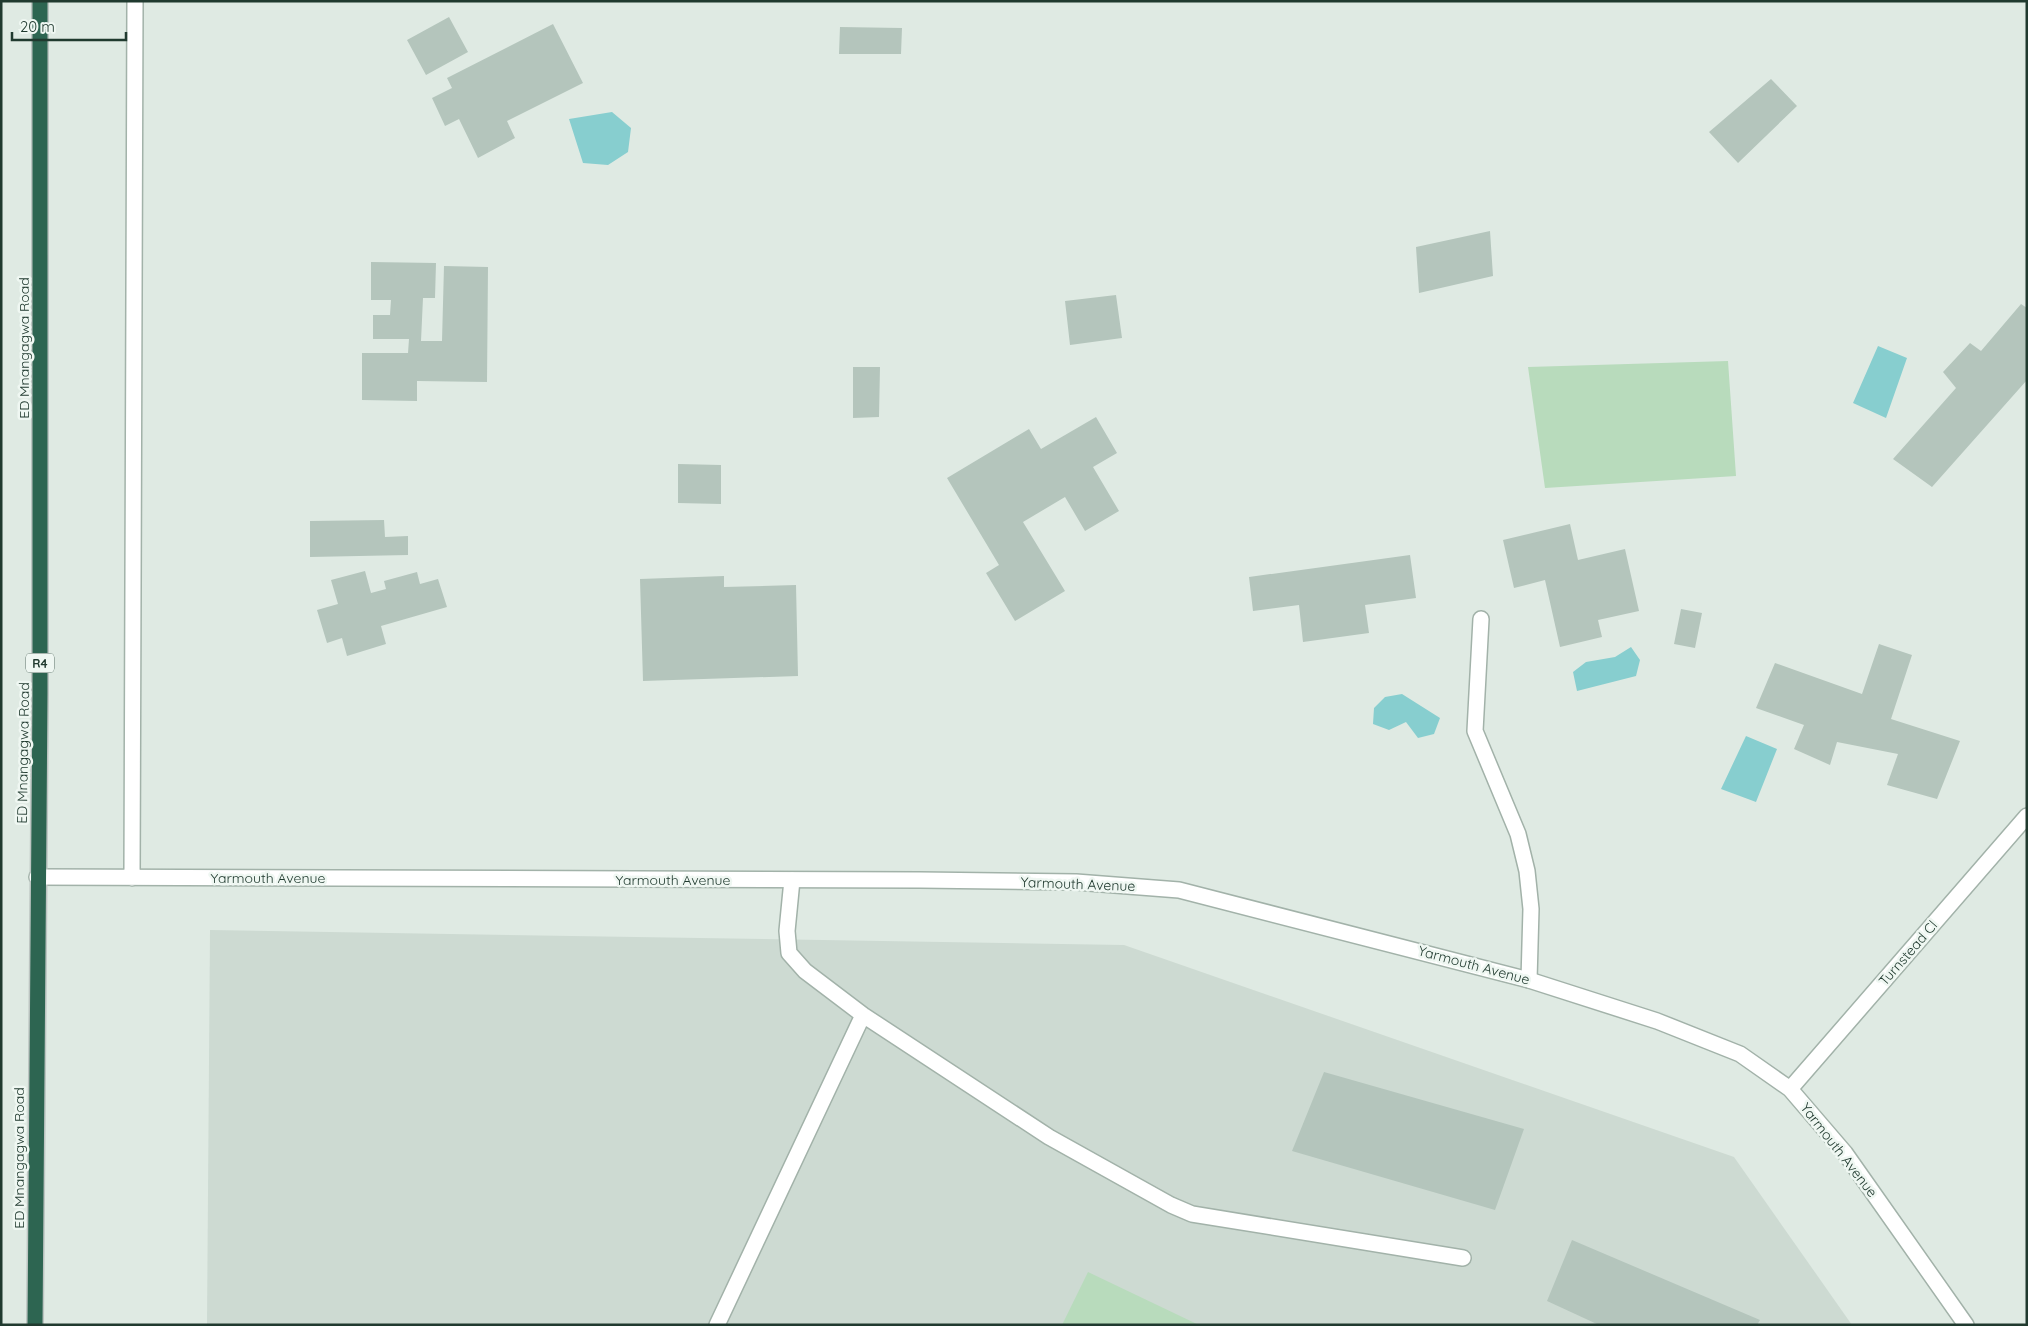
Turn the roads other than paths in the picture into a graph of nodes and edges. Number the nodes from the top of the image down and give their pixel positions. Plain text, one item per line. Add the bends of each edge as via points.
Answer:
1 (40, 1) edge
2 (135, 1) edge
3 (1481, 619) dead end
4 (2027, 816) edge
5 (37, 877) junction
6 (132, 878) junction
7 (792, 880) junction
8 (1529, 980) junction
9 (862, 1015) junction
10 (1790, 1089) junction
11 (1463, 1258) dead end
12 (35, 1325) edge
13 (717, 1325) edge
14 (1966, 1325) edge

1 - 5 highway, ED Mnangagwa Road / R4
2 - 6 street
3 - 8 street via 1475,730 1518,834 1527,871 1531,909
4 - 10 street, Turnstead Cl
5 - 6 street, Yarmouth Avenue
5 - 12 highway, ED Mnangagwa Road / R4
6 - 7 street, Yarmouth Avenue
7 - 8 street, Yarmouth Avenue via 1076,882 1179,890
7 - 9 street via 787,931 789,953 805,971
8 - 10 street, Yarmouth Avenue via 1657,1020 1740,1054
9 - 11 street via 1049,1137 1172,1206 1192,1214
9 - 13 street
10 - 14 street, Yarmouth Avenue via 1845,1153

